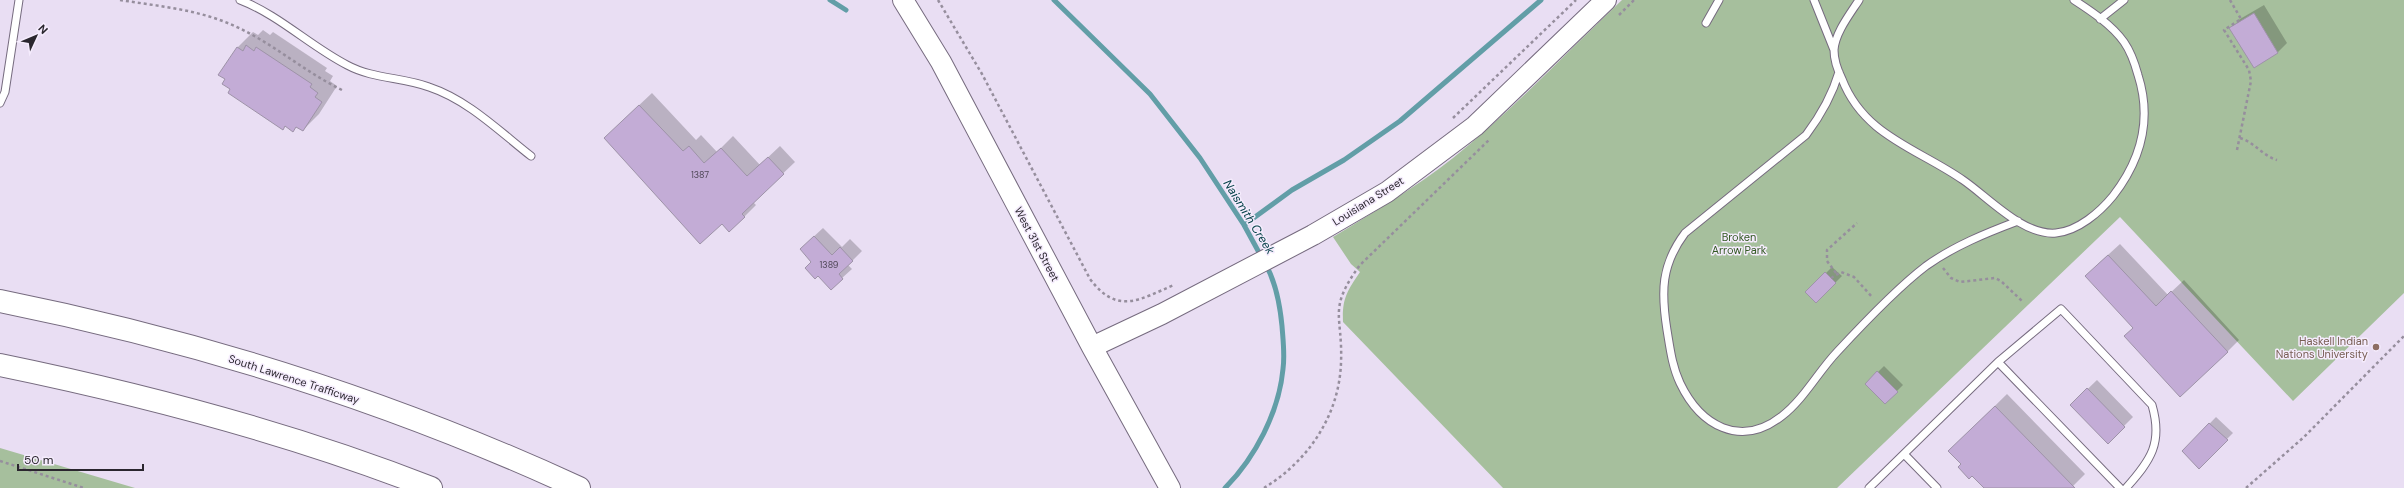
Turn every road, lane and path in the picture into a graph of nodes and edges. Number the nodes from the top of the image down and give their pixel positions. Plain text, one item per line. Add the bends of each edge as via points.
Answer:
1 (19, 0) edge
2 (120, 0) edge
3 (240, 0) edge
4 (904, 0) edge
5 (938, 0) edge
6 (1576, 0) edge
7 (1606, 0) edge
8 (1634, 0) edge
9 (1719, 0) edge
10 (1814, 0) edge
11 (1859, 0) edge
12 (2074, 0) edge
13 (2124, 0) edge
14 (2230, 0) edge
15 (1617, 17) dead end
16 (2100, 19) junction
17 (1706, 23) dead end
18 (1834, 50) junction
19 (1839, 72) junction
20 (344, 91) dead end
21 (0, 104) edge
22 (1452, 119) dead end
23 (1491, 138) dead end
24 (2240, 138) junction
25 (2237, 150) dead end
26 (531, 156) dead end
27 (2277, 160) dead end
28 (2018, 221) junction
29 (1857, 223) dead end
30 (1936, 260) junction
31 (1836, 274) junction
32 (1831, 278) dead end
33 (1182, 282) dead end
34 (0, 300) edge
35 (2022, 301) dead end
36 (1881, 308) junction
37 (2404, 336) edge
38 (1092, 347) junction
39 (1998, 362) junction
40 (0, 365) edge
41 (1904, 454) junction
42 (0, 461) edge
43 (84, 488) edge
44 (431, 488) edge
45 (579, 488) edge
46 (1170, 488) edge
47 (1264, 488) edge
48 (1869, 488) edge
49 (1937, 488) edge
50 (2120, 488) edge
51 (2126, 488) edge
52 (2246, 488) edge

1 - 21 lane via 5,92
2 - 20 path via 186,11 231,24 324,82
3 - 26 lane via 261,10 347,66 382,78 426,86 456,98
4 - 38 main road, West 31st Street via 941,62
5 - 33 path via 982,74 1086,272 1097,288 1118,300 1131,302 1143,300
6 - 22 path
7 - 38 main road, Louisiana Street via 1480,120 1444,151 1387,192 1313,235 1162,314
8 - 15 path
9 - 17 lane
10 - 18 lane
11 - 18 lane via 1840,32
12 - 16 lane
13 - 16 lane
14 - 24 path via 2241,19 2224,30 2249,70 2251,81
16 - 28 lane via 2124,42 2134,60 2140,79 2144,102 2144,127 2134,165 2107,203 2073,228 2056,233 2044,232
18 - 19 lane
19 - 28 lane via 1847,92 1880,131 1963,179
19 - 36 lane via 1830,98 1806,135 1685,233 1676,246 1667,264 1663,282 1664,313 1672,360 1691,403 1705,417 1718,427 1748,431 1782,416 1836,352
23 - 47 path via 1360,265 1352,276 1339,302 1340,373 1335,400 1320,434 1305,454 1285,474
24 - 25 path
24 - 27 path via 2267,157
28 - 30 lane via 1986,233
29 - 31 path via 1827,250 1828,261
30 - 35 path via 1951,278 1960,282 1995,278
30 - 36 lane via 1926,266
31 - 32 path
31 - 36 path via 1841,272 1854,277
34 - 45 highway, South Lawrence Trafficway via 168,340 321,387 484,446
37 - 52 path via 2304,437
38 - 46 main road, West 31st Street
39 - 41 lane
39 - 50 lane
39 - 51 lane via 2061,309 2152,405 2157,423 2156,444 2148,464
40 - 44 highway via 124,392 221,418 363,463
41 - 48 lane
41 - 49 lane
42 - 43 path

